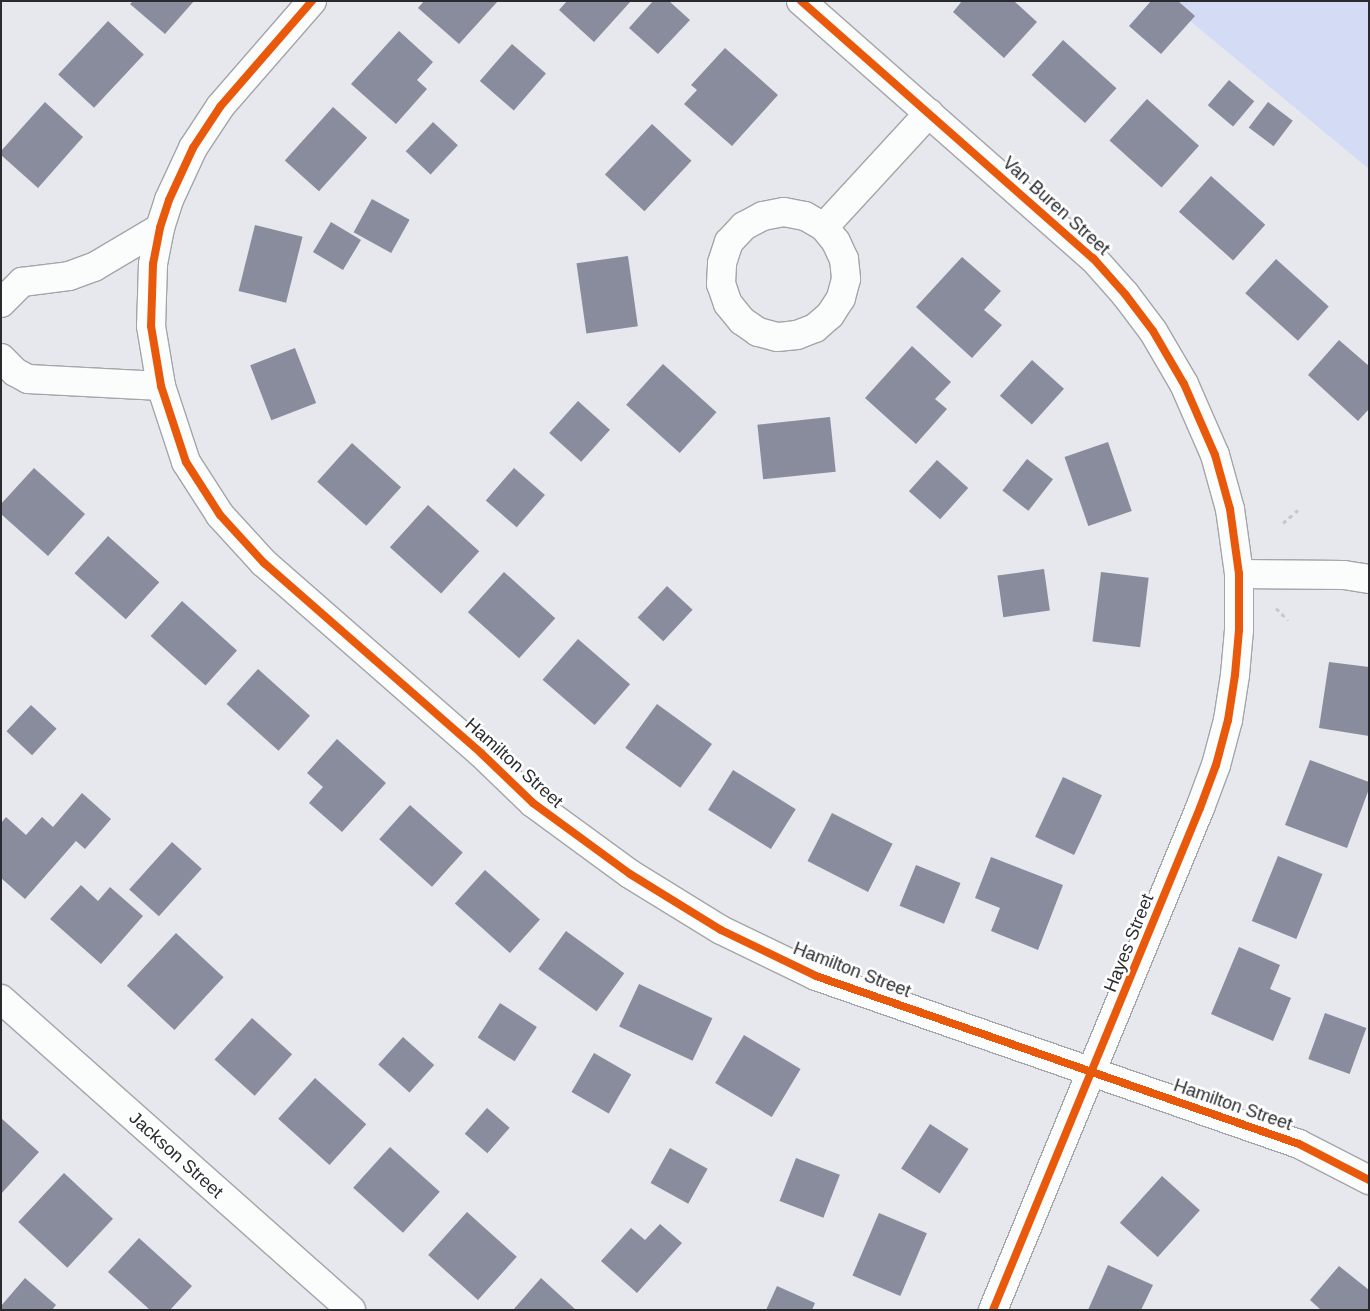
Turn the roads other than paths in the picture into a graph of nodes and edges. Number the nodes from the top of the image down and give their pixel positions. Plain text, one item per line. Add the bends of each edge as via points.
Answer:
1 (312, 1) edge
2 (801, 1) edge
3 (929, 113) junction
4 (824, 227) junction
5 (160, 228) junction
6 (1, 303) edge
7 (1, 358) edge
8 (160, 386) junction
9 (1239, 574) junction
10 (1369, 579) edge
11 (1, 999) edge
12 (1092, 1072) junction
13 (1369, 1180) edge
14 (352, 1310) edge
15 (993, 1310) edge

1 - 5 street, Hamilton Street via 220,107 193,148
2 - 3 street, Van Buren Street
3 - 4 street
3 - 9 street, Van Buren Street via 1093,258 1153,332 1184,384 1215,455 1230,509
4 - 4 street via 805,216 784,212 763,216 744,226 730,242 722,263 722,284 728,304 742,321 758,332 777,337 797,335 815,328 830,315 841,298 846,279 844,259
5 - 6 street via 94,267 69,276 22,282
5 - 8 street, Hamilton Street via 153,264 151,326
7 - 8 street via 28,379
8 - 12 street, Hamilton Street via 186,462 220,514 264,563 481,753 533,803 574,835 721,930 816,976
9 - 10 street via 1344,575
9 - 12 street, Hayes Street via 1236,675 1216,764
11 - 14 street, Jackson Street
12 - 13 street, Hamilton Street via 1299,1144
12 - 15 street, Hayes Street

